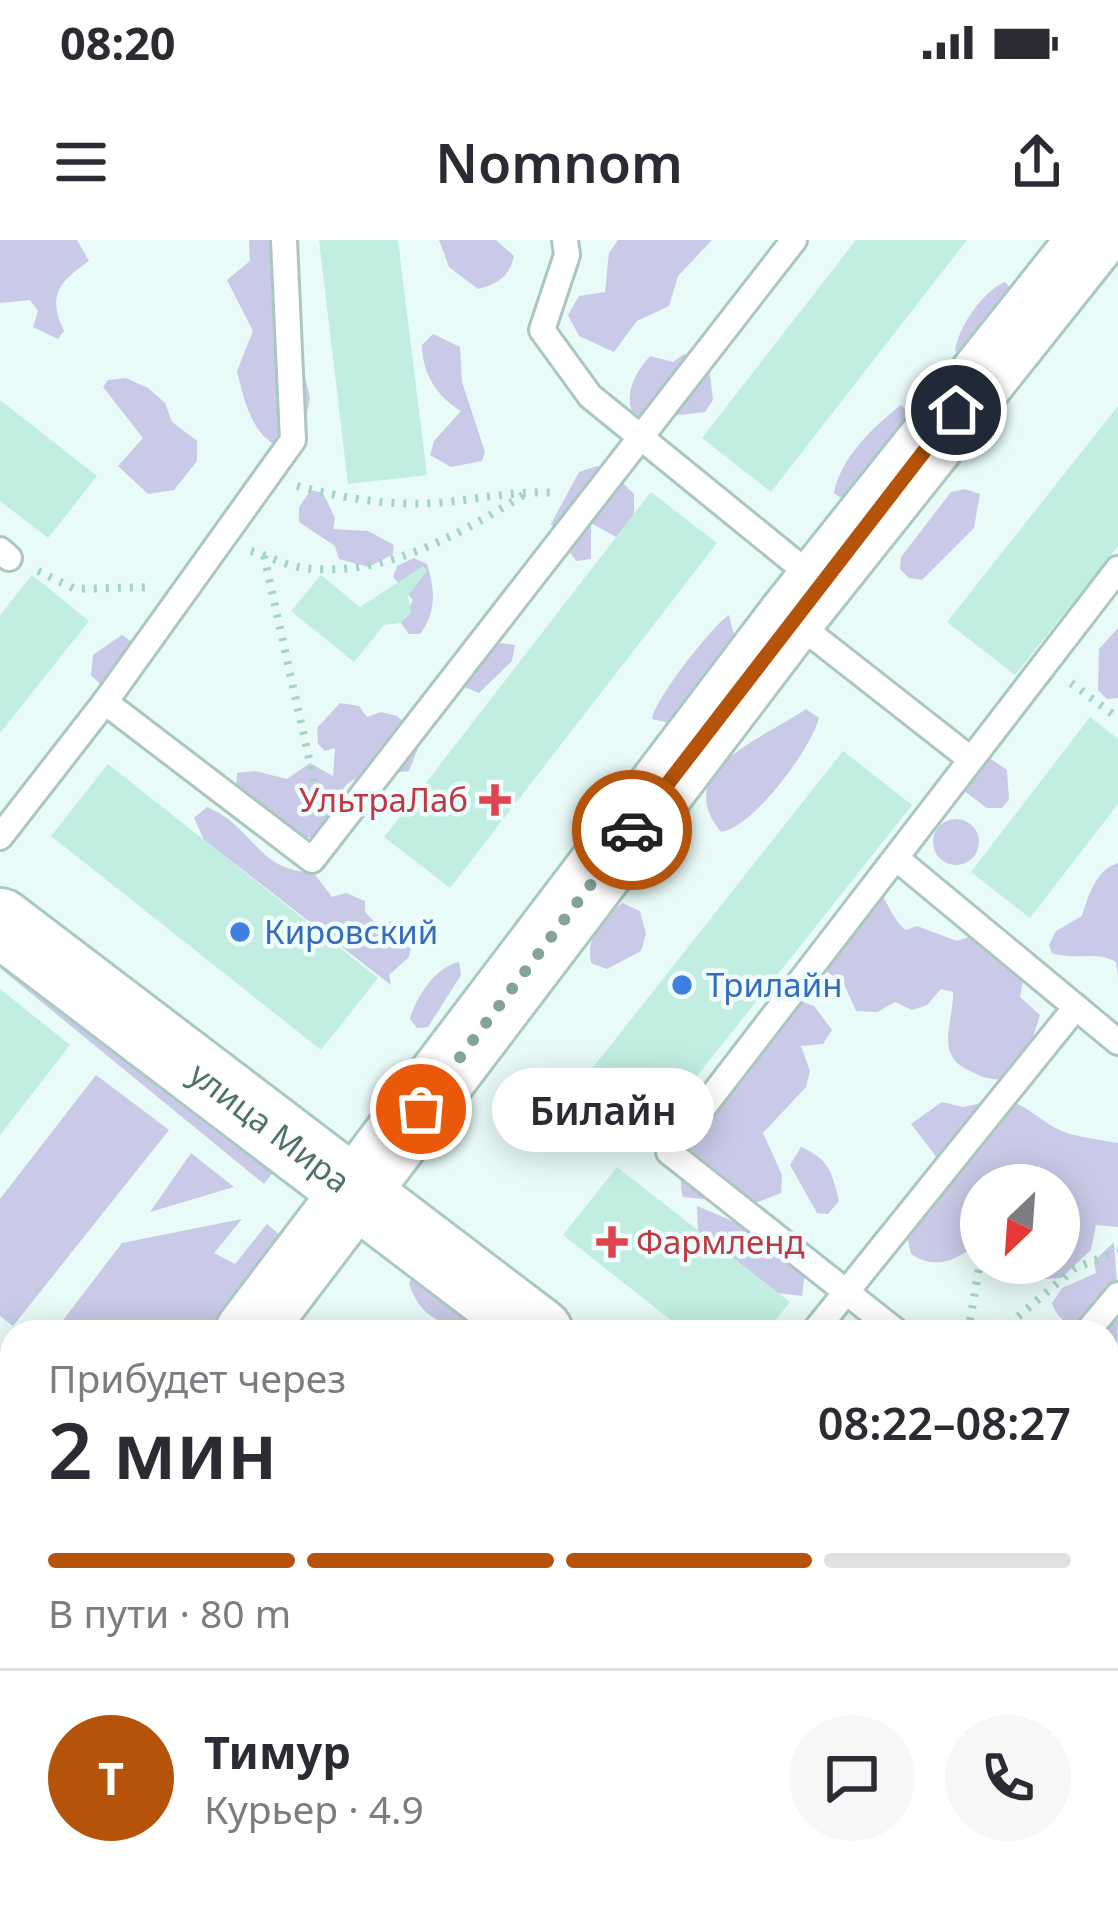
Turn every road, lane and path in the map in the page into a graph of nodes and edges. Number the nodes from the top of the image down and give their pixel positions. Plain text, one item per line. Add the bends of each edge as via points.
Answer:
1 (284, 240) edge
2 (565, 240) edge
3 (794, 240) edge
4 (1092, 240) edge
5 (638, 438) junction
6 (613, 472) junction
7 (266, 479) junction
8 (529, 491) junction
9 (221, 541) junction
10 (5, 554) edge
11 (264, 555) junction
12 (1118, 569) edge
13 (188, 586) junction
14 (805, 600) junction
15 (1044, 663) junction
16 (106, 702) junction
17 (1118, 718) edge
18 (969, 758) junction
19 (0, 837) edge
20 (327, 840) junction
21 (896, 859) junction
22 (0, 922) edge
23 (1076, 1007) junction
24 (1118, 1042) edge
25 (356, 1195) junction
26 (1118, 1251) edge
27 (976, 1284) edge
28 (844, 1292) junction
29 (1118, 1295) edge
30 (258, 1320) edge
31 (523, 1320) edge
32 (823, 1320) edge
33 (882, 1320) edge
34 (970, 1320) edge
35 (1014, 1320) edge
36 (1097, 1320) edge

1 - 7 lane via 293,440
2 - 5 lane via 542,330 590,396
3 - 5 lane
4 - 14 main road
5 - 6 lane
5 - 14 lane
6 - 8 path via 561,494
6 - 20 lane
7 - 8 path via 355,501 435,503
7 - 9 lane
8 - 11 path via 464,529 369,567 302,568
9 - 11 path
9 - 13 lane
10 - 13 path via 75,589
11 - 20 path
12 - 15 lane
13 - 16 lane
14 - 18 lane
14 - 25 main road
15 - 17 path
15 - 18 lane
16 - 19 lane
16 - 20 lane via 312,860
18 - 21 lane
21 - 23 lane
21 - 28 lane via 669,1152
22 - 25 main road, улица Мира
23 - 24 lane
23 - 28 lane
25 - 30 main road
25 - 31 main road, улица Мира
26 - 35 path via 1075,1268
27 - 34 path
28 - 32 lane
28 - 33 lane
29 - 36 lane

